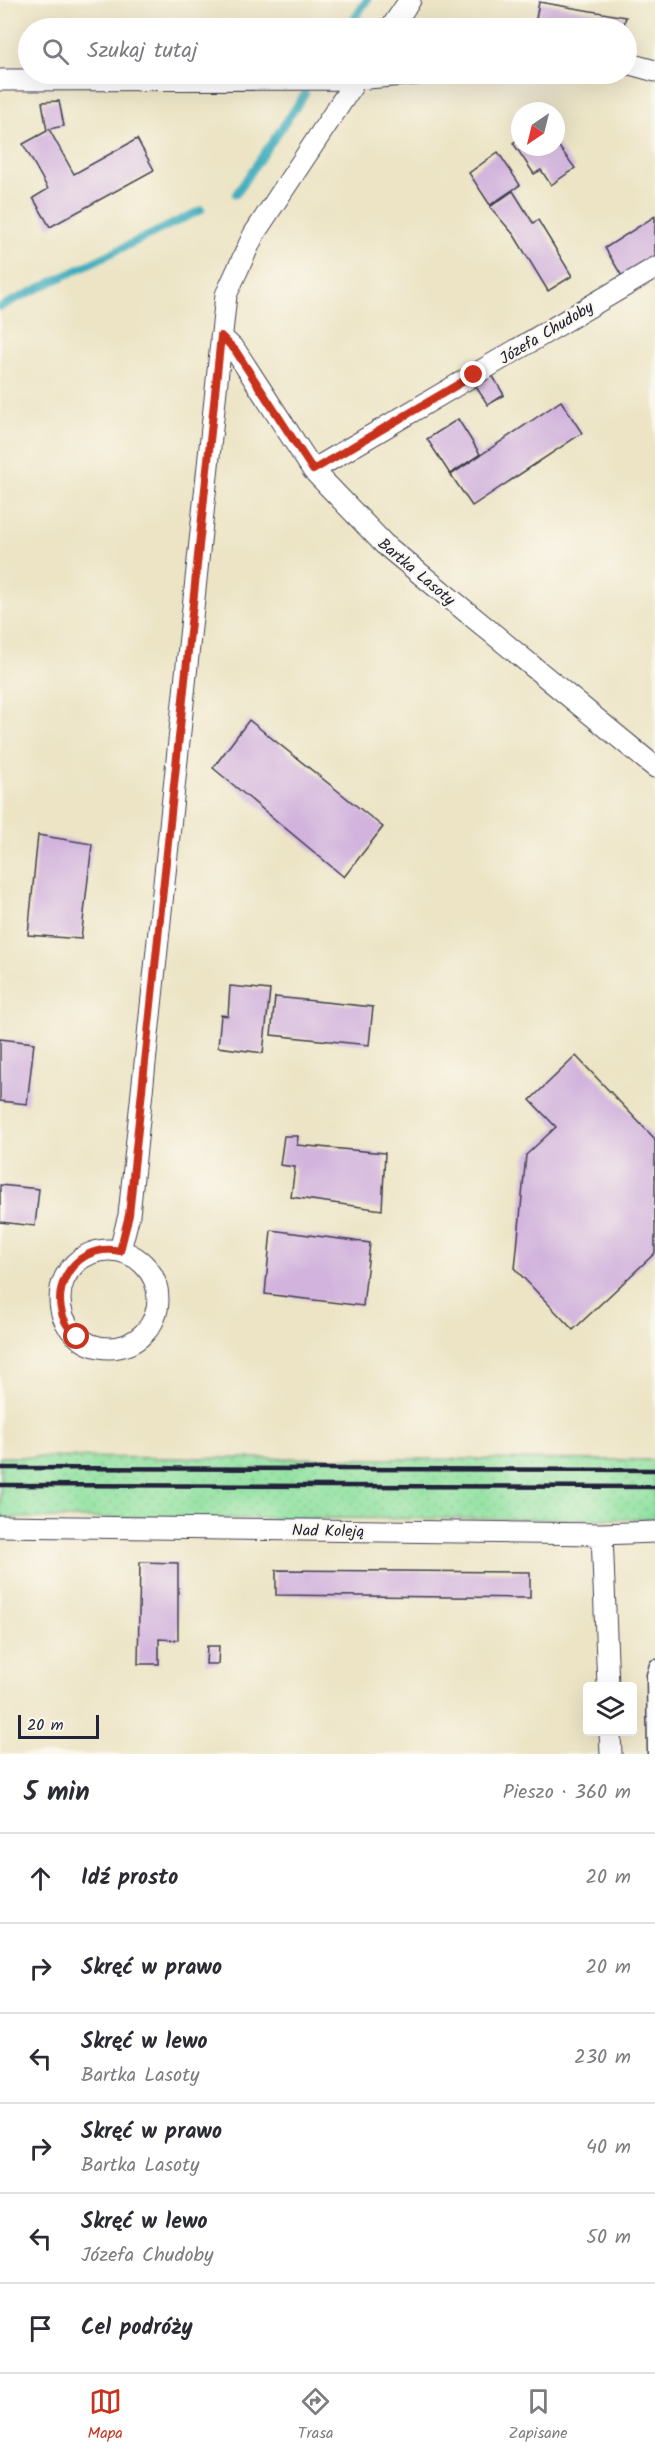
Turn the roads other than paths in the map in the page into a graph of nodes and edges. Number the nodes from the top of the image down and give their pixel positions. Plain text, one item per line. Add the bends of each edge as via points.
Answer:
1 (410, 0) edge
2 (398, 18) edge
3 (637, 66) edge
4 (655, 71) edge
5 (0, 80) edge
6 (18, 80) edge
7 (353, 84) edge
8 (655, 268) edge
9 (221, 336) junction
10 (313, 470) junction
11 (655, 767) edge
12 (120, 1251) junction
13 (0, 1526) edge
14 (655, 1532) edge
15 (602, 1534) junction
16 (655, 1665) edge
17 (608, 1682) edge
18 (610, 1736) edge
19 (611, 1754) edge
20 (652, 1754) edge

1 - 2 street
3 - 4 street
5 - 6 street
7 - 9 street via 254,234 226,295
8 - 10 street, Józefa Chudoby
9 - 10 street, Bartka Lasoty via 235,350
9 - 12 street via 130,1203
10 - 11 street, Bartka Lasoty via 384,544
12 - 12 street via 105,1249 82,1257 71,1267 60,1288 67,1325 91,1345 113,1348 128,1344 147,1330 157,1310 157,1287 151,1273 141,1261
13 - 15 street, Nad Koleją
14 - 15 street, Nad Koleją
15 - 17 street
16 - 20 lane
18 - 19 street

